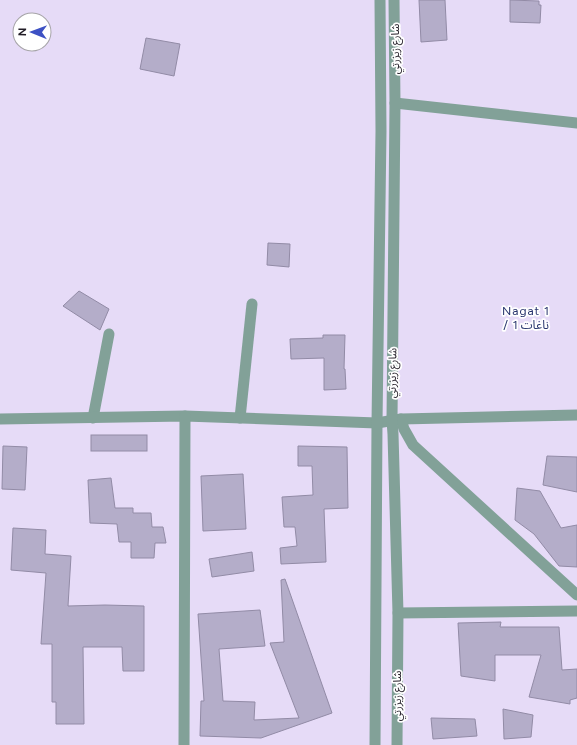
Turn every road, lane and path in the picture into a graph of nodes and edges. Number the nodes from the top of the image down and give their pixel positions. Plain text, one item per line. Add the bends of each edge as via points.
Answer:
1 (380, 0) edge
2 (394, 0) edge
3 (395, 103) junction
4 (577, 123) edge
5 (252, 304) dead end
6 (109, 334) dead end
7 (577, 415) edge
8 (185, 416) junction
9 (93, 418) junction
10 (240, 418) junction
11 (0, 419) edge
12 (396, 420) junction
13 (377, 423) junction
14 (577, 595) edge
15 (577, 611) edge
16 (398, 613) junction
17 (184, 745) edge
18 (375, 745) edge
19 (397, 745) edge

1 - 13 street, شارع زيزرتي
2 - 3 street, شارع زيزرتي
3 - 4 street
3 - 12 street, شارع زيزرتي
5 - 10 street
6 - 9 street
7 - 12 street
8 - 9 street
8 - 10 street
8 - 17 street
9 - 11 street
10 - 13 street
12 - 13 street
12 - 14 street via 413,445
12 - 16 street, شارع زيزرتي via 393,434
13 - 18 street, شارع زيزرتي
15 - 16 street
16 - 19 street, شارع زيزرتي

